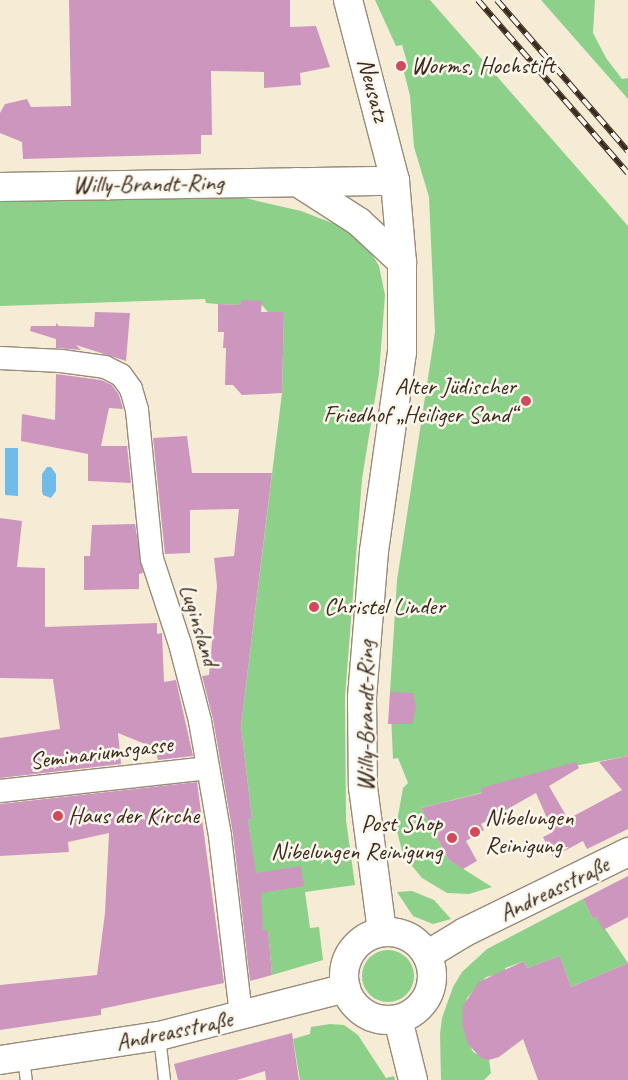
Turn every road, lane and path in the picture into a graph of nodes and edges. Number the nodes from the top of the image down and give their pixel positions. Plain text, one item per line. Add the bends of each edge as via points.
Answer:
1 (348, 0) edge
2 (395, 181) junction
3 (295, 182) junction
4 (0, 187) edge
5 (402, 262) junction
6 (0, 358) edge
7 (208, 768) junction
8 (0, 791) edge
9 (628, 852) edge
10 (382, 932) junction
11 (427, 955) junction
12 (346, 988) junction
13 (242, 1016) junction
14 (398, 1018) junction
15 (159, 1036) junction
16 (16, 1066) edge
17 (164, 1080) edge
18 (413, 1080) edge

1 - 2 street, Neusatz
2 - 3 street, Willy-Brandt-Ring
2 - 5 street, Willy-Brandt-Ring
3 - 4 street, Willy-Brandt-Ring
3 - 5 street via 359,222
5 - 10 street, Willy-Brandt-Ring via 402,352 374,551 362,698 363,787
6 - 7 street, Luginsland via 105,367 121,375 131,389 137,410 152,559 180,644
7 - 8 street, Seminariumsgasse
7 - 13 street, Luginsland via 220,836
9 - 11 street, Andreasstraße via 464,932
10 - 11 street via 408,936
10 - 12 street via 364,938 351,952 344,969
11 - 14 street via 432,972 430,990 421,1005
12 - 13 street, Andreasstraße
12 - 14 street via 355,1005 370,1016
13 - 15 street, Andreasstraße
14 - 18 street
15 - 16 street, Andreasstraße
15 - 17 lane

